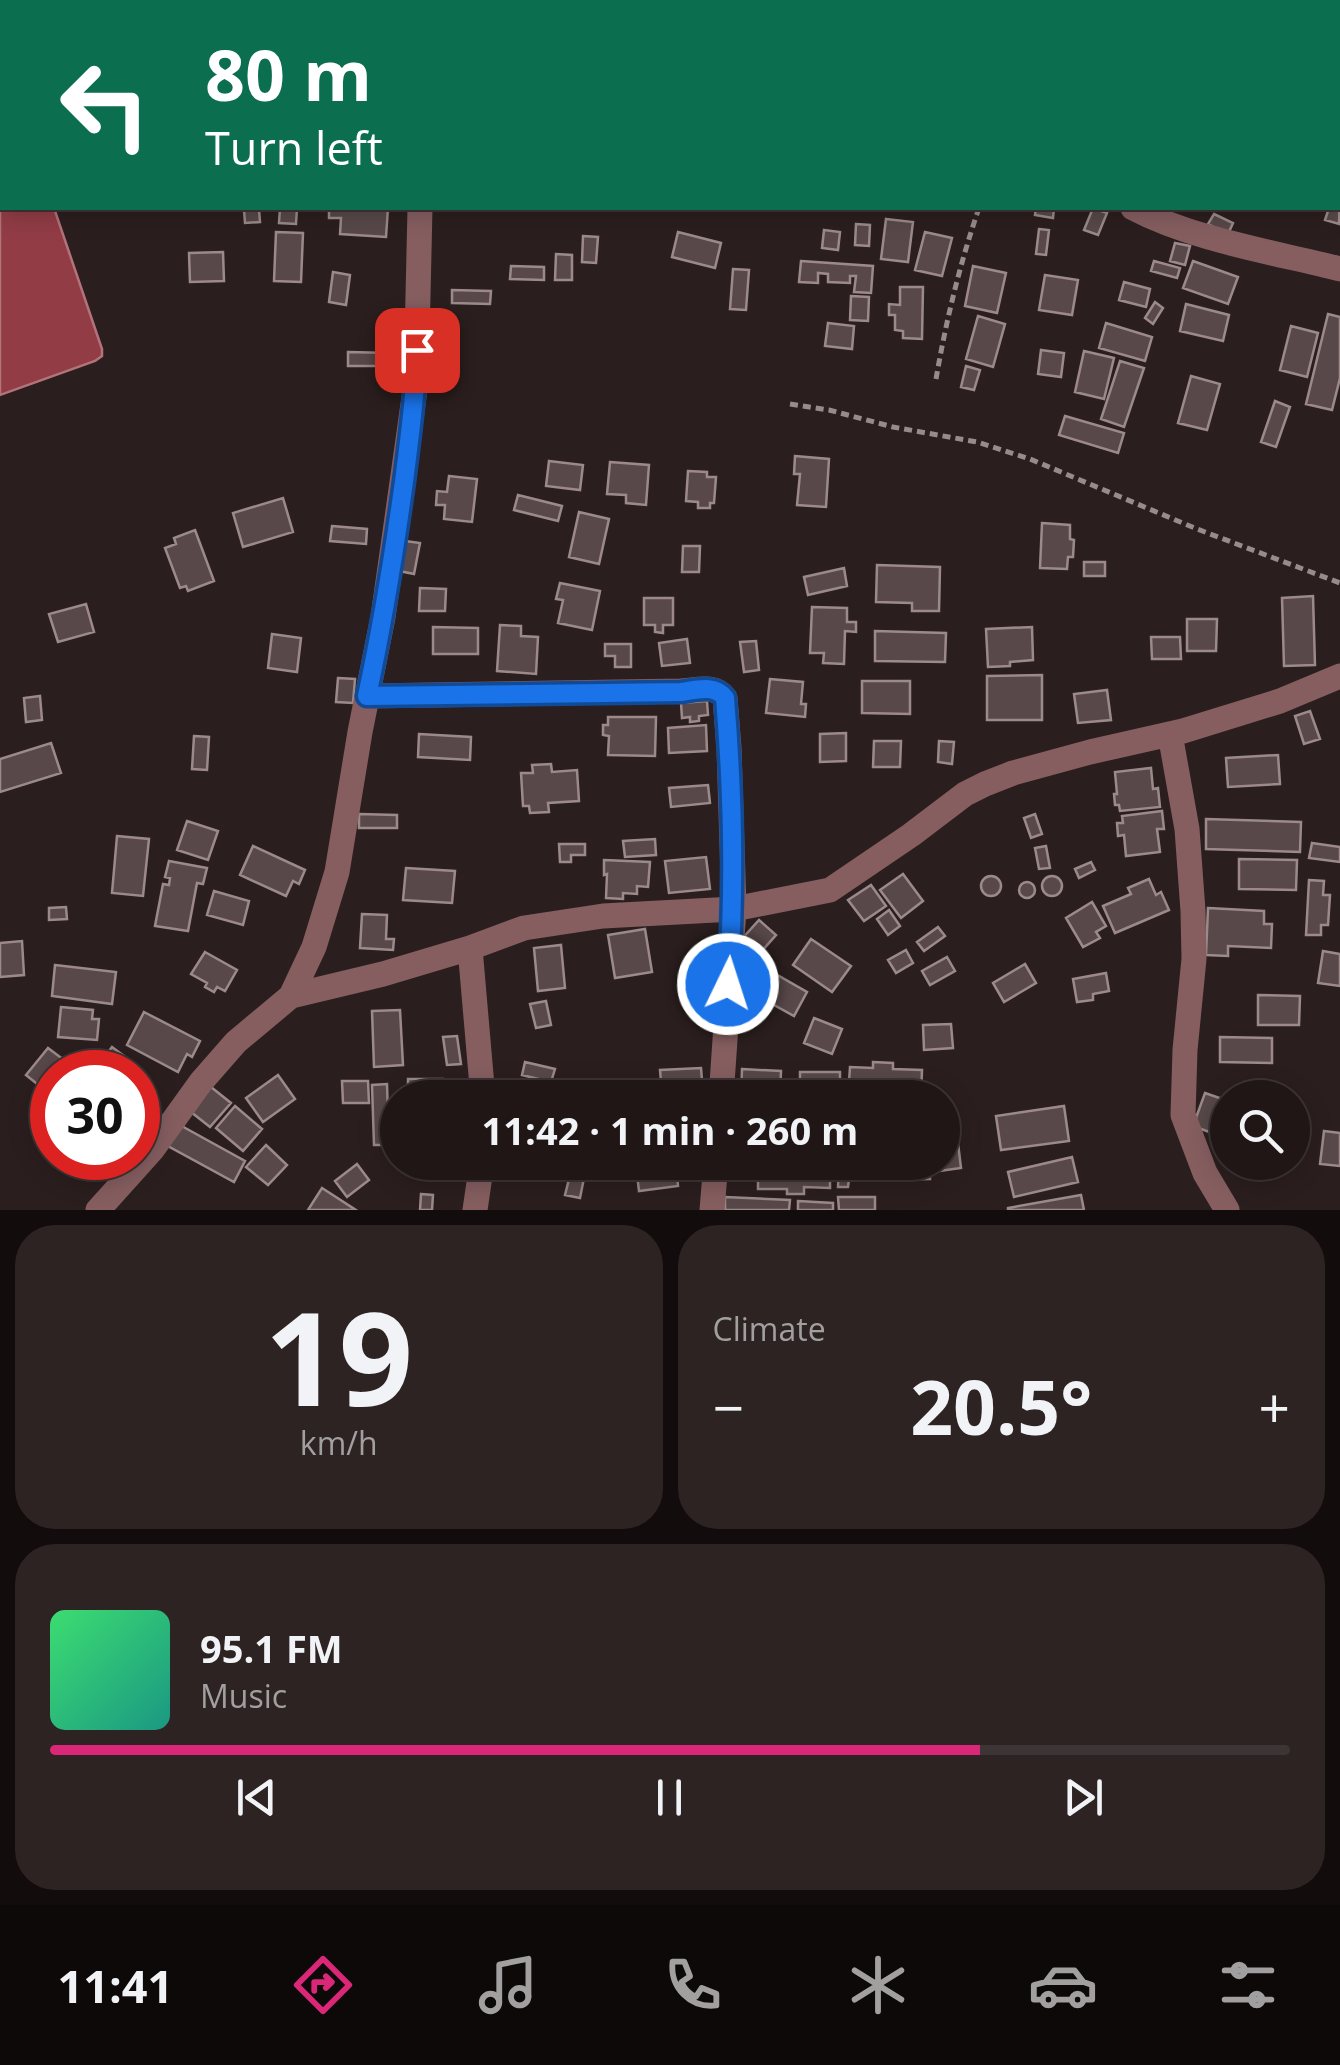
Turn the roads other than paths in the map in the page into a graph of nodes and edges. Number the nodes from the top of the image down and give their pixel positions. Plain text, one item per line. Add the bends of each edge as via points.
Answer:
1 (420, 210) edge
2 (1137, 210) edge
3 (1340, 269) edge
4 (1340, 676) edge
5 (367, 696) junction
6 (1170, 734) junction
7 (734, 909) junction
8 (470, 948) junction
9 (292, 996) junction
10 (481, 1080) edge
11 (722, 1080) edge
12 (479, 1180) edge
13 (714, 1180) edge
14 (98, 1210) edge
15 (475, 1210) edge
16 (712, 1210) edge
17 (1227, 1210) edge

1 - 5 street via 416,383
2 - 3 street via 1214,238
4 - 6 street
5 - 7 street via 721,692 730,748
5 - 9 street via 338,872
6 - 7 street via 985,784 830,890
6 - 17 street via 1193,911 1183,1115
7 - 8 street via 603,916 524,928
7 - 11 street
8 - 9 street
8 - 10 street
9 - 14 street via 236,1042
12 - 15 street
13 - 16 street

